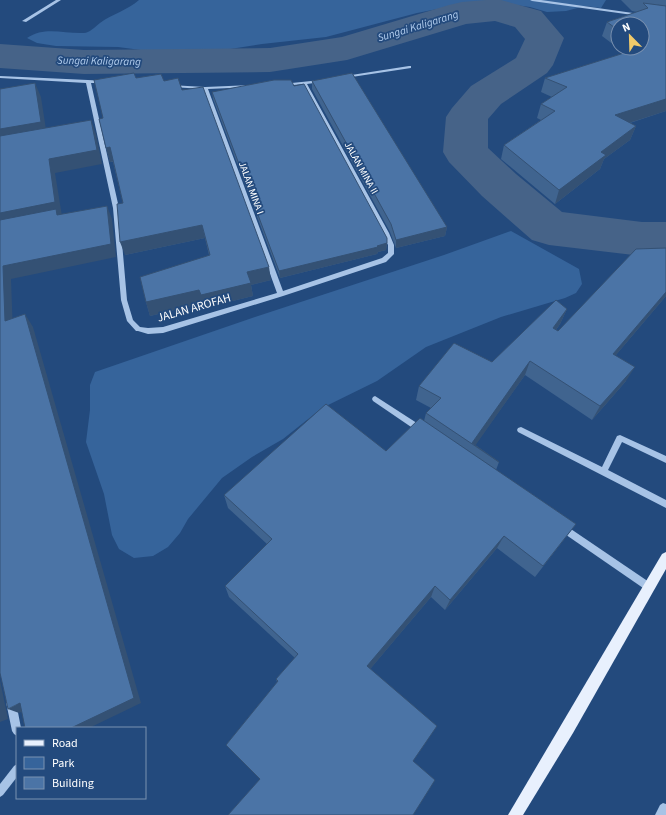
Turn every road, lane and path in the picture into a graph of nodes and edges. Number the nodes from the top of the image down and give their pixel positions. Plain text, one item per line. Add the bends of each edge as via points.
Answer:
1 (59, 0) edge
2 (532, 0) edge
3 (644, 15) edge
4 (24, 21) dead end
5 (409, 67) dead end
6 (0, 77) edge
7 (342, 78) edge
8 (327, 80) edge
9 (88, 81) junction
10 (111, 82) edge
11 (305, 84) junction
12 (166, 85) edge
13 (282, 85) edge
14 (259, 86) edge
15 (205, 88) junction
16 (98, 130) junction
17 (91, 131) edge
18 (116, 208) junction
19 (108, 210) edge
20 (384, 260) joint
21 (281, 294) junction
22 (376, 399) dead end
23 (521, 430) dead end
24 (428, 435) edge
25 (666, 460) edge
26 (603, 472) junction
27 (666, 504) edge
28 (558, 524) edge
29 (666, 558) edge
30 (649, 587) junction
31 (8, 692) edge
32 (16, 727) edge
33 (16, 770) edge
34 (0, 792) edge
35 (666, 811) edge
36 (515, 815) edge
37 (660, 815) edge

1 - 4 street
2 - 3 street
5 - 7 street
6 - 9 street
8 - 11 street
9 - 10 street
9 - 16 street, JALAN AROFAH
11 - 13 street
11 - 20 street, JALAN MINA II via 386,233 391,245 391,254
12 - 15 street
14 - 15 street
15 - 21 street, JALAN MINA I
16 - 17 street
16 - 18 street, JALAN AROFAH
18 - 19 street
18 - 21 street, JALAN AROFAH via 124,300 130,321 138,329 163,330
20 - 21 street, JALAN AROFAH
22 - 24 street
23 - 26 street
25 - 26 street via 620,438
26 - 27 street
28 - 30 street
29 - 30 main road
30 - 36 main road
31 - 32 street
33 - 34 street
35 - 37 street via 663,808

